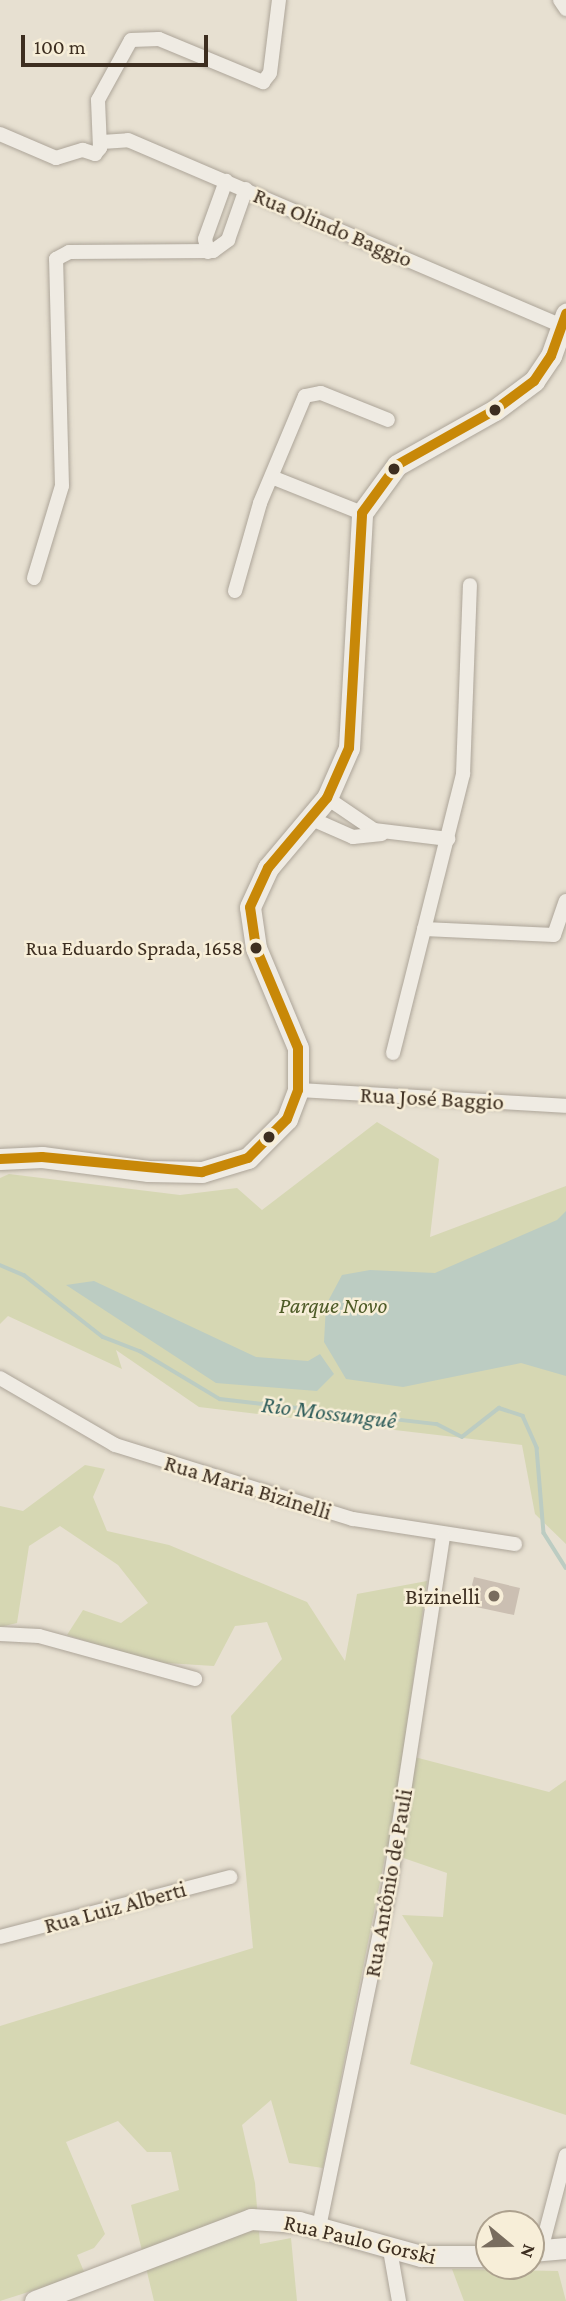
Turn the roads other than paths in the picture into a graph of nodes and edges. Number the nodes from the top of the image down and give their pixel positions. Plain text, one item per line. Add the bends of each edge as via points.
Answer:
1 (279, 0) edge
2 (559, 0) edge
3 (566, 9) edge
4 (0, 134) edge
5 (102, 142) junction
6 (226, 181) junction
7 (246, 189) junction
8 (208, 252) junction
9 (564, 320) edge
10 (388, 420) dead end
11 (274, 478) junction
12 (364, 509) junction
13 (34, 578) dead end
14 (470, 585) dead end
15 (235, 591) dead end
16 (327, 798) junction
17 (312, 819) junction
18 (384, 833) junction
19 (448, 839) junction
20 (566, 901) edge
21 (424, 929) junction
22 (393, 1053) dead end
23 (299, 1090) junction
24 (566, 1106) edge
25 (0, 1158) edge
26 (0, 1378) edge
27 (443, 1535) junction
28 (515, 1544) dead end
29 (0, 1634) edge
30 (195, 1679) dead end
31 (230, 1877) dead end
32 (0, 1937) edge
33 (566, 2155) edge
34 (545, 2222) edge
35 (320, 2227) junction
36 (566, 2248) edge
37 (545, 2249) edge
38 (390, 2250) junction
39 (475, 2257) edge
40 (35, 2301) edge
41 (399, 2301) edge

1 - 5 street via 270,73 263,82 159,38 131,40 98,100 95,124
2 - 3 street
4 - 5 street via 56,158 83,150 90,140
5 - 6 street, Rua Olindo Baggio via 128,140
6 - 7 street, Rua Olindo Baggio
6 - 8 street via 205,239
7 - 8 street via 228,240
7 - 9 street, Rua Olindo Baggio
8 - 13 street via 69,252 56,259 62,486
9 - 12 main road via 544,369 523,391 397,465
10 - 11 street via 321,393 305,396
11 - 12 street
11 - 15 street via 260,503
12 - 16 main road via 353,727 343,767
14 - 19 street via 465,758
16 - 17 main road
16 - 18 street via 353,820
17 - 18 street via 353,837
17 - 23 main road via 263,875 250,919 298,1048
18 - 19 street
19 - 21 street
20 - 21 street via 554,935
21 - 22 street
23 - 24 street, Rua José Baggio
23 - 25 main road via 287,1119 262,1149 220,1168 166,1173 42,1157
26 - 27 street, Rua Maria Bizinelli via 115,1445 353,1519
27 - 28 street, Rua Maria Bizinelli
27 - 35 street, Rua Antônio de Pauli via 395,1858
29 - 30 street via 31,1634
31 - 32 street, Rua Luiz Alberti
33 - 34 street
35 - 38 main road, Rua Paulo Gorski
35 - 40 main road, Rua Paulo Gorski via 284,2218 235,2223
36 - 37 main road
38 - 39 main road, Rua Paulo Gorski via 445,2259
38 - 41 street

